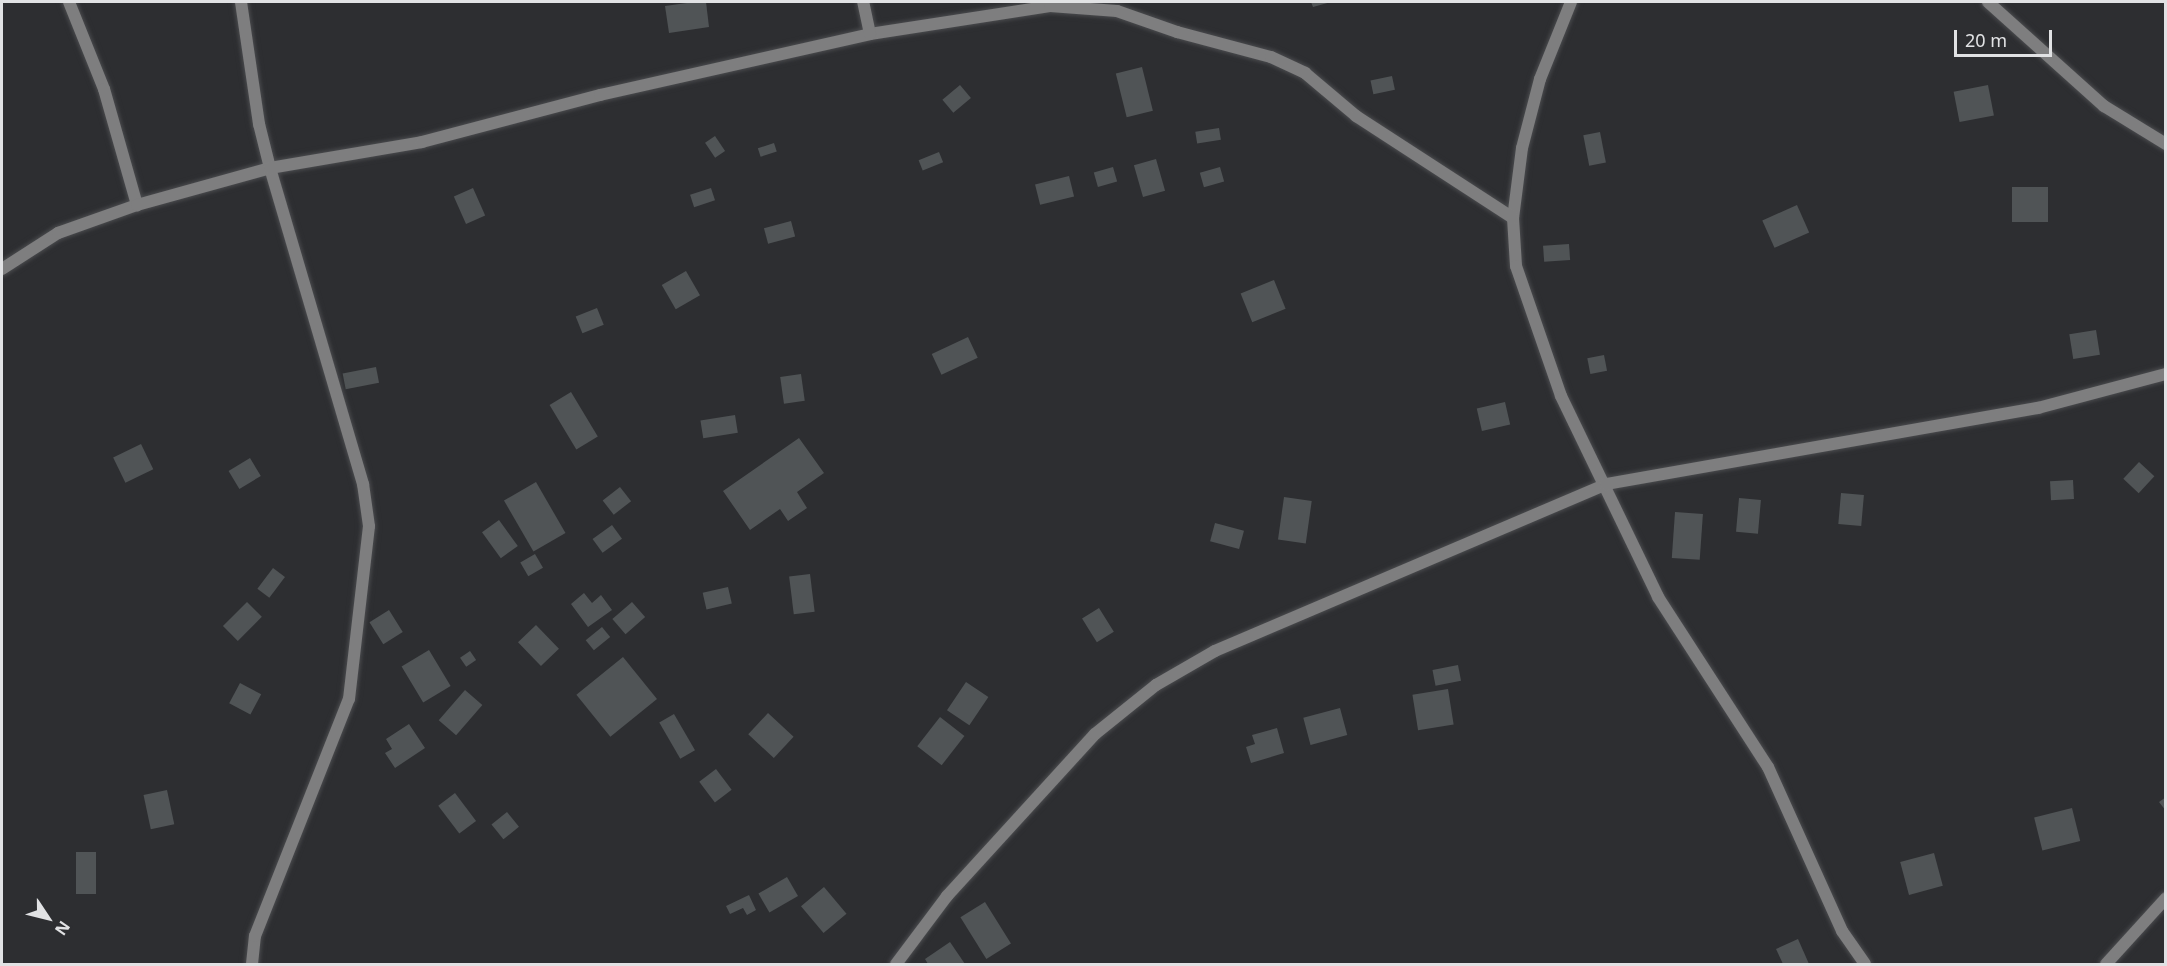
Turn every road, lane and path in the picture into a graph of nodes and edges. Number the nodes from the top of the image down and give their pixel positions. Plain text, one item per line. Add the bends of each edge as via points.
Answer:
1 (69, 2) edge
2 (241, 2) edge
3 (863, 2) edge
4 (1571, 2) edge
5 (1988, 2) edge
6 (870, 34) junction
7 (2166, 144) edge
8 (270, 168) junction
9 (137, 205) junction
10 (1513, 218) junction
11 (2, 269) edge
12 (2166, 374) edge
13 (1605, 484) junction
14 (2166, 898) edge
15 (252, 964) edge
16 (896, 964) edge
17 (1865, 964) edge
18 (2106, 964) edge

1 - 9 street via 104,89
2 - 8 street via 259,124
3 - 6 street
4 - 10 street via 1540,79 1522,148
5 - 7 street via 2104,106
6 - 8 street via 600,95 422,142
6 - 10 street via 1050,6 1117,11 1271,57 1305,73 1356,116
8 - 9 street
8 - 15 street via 363,484 369,526 349,699 255,936
9 - 11 street via 58,233
10 - 13 street via 1516,266 1561,396
12 - 13 street via 2038,408
13 - 16 street via 1323,602 1215,651 1156,685 1095,734 947,896
13 - 17 street via 1658,597 1768,766 1842,931
14 - 18 street

